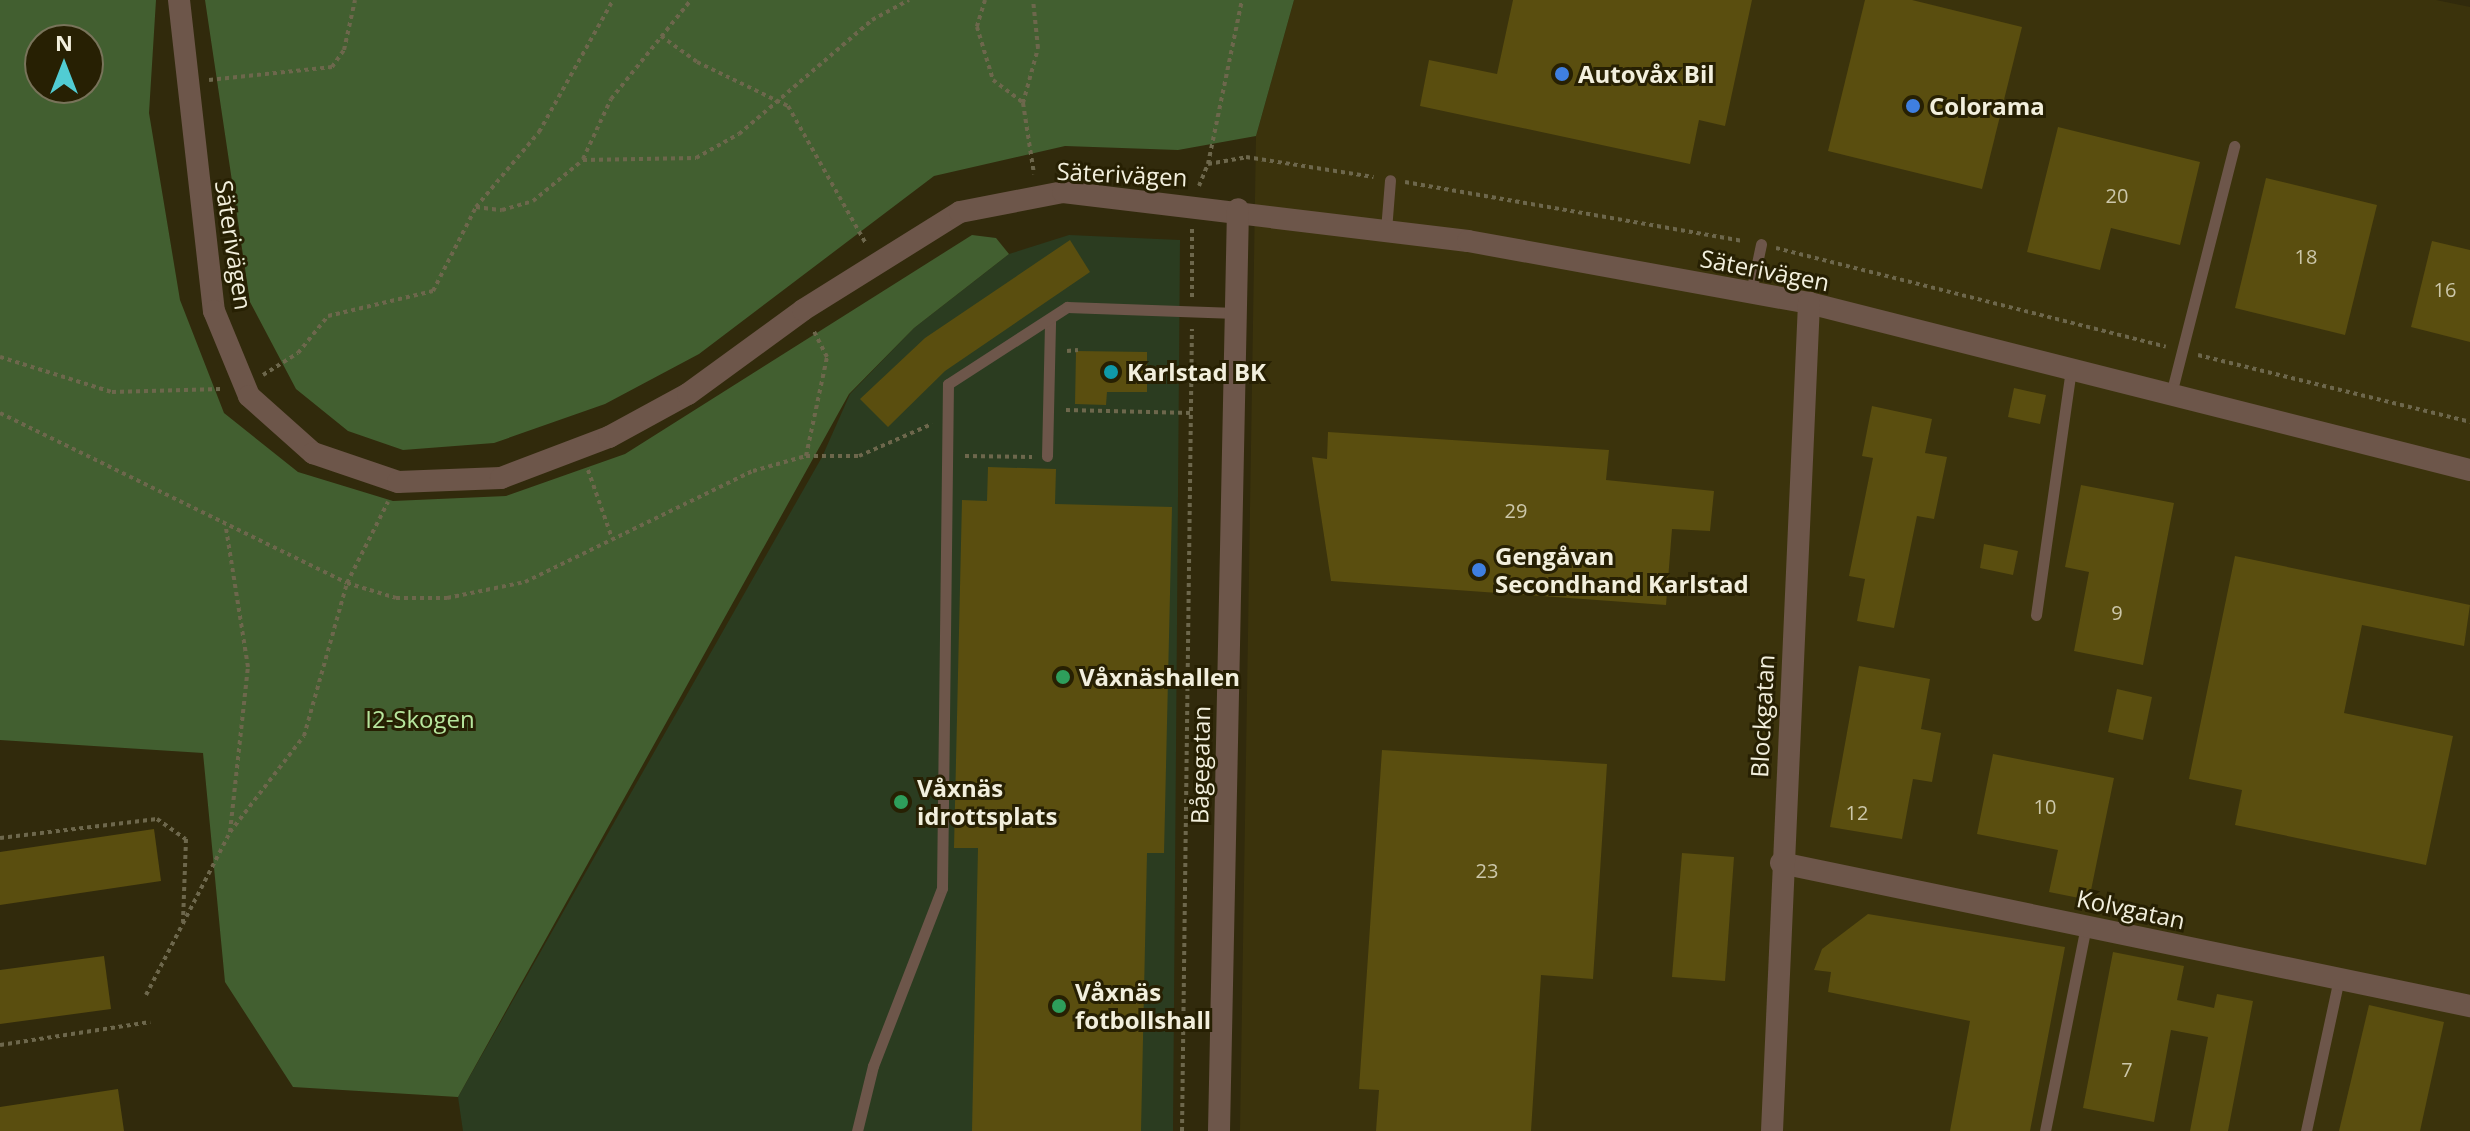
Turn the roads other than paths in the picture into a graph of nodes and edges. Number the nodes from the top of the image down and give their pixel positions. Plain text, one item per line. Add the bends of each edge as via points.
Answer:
1 (179, 0) edge
2 (2234, 146) dead end
3 (1390, 180) road end
4 (1238, 209) junction
5 (1386, 230) junction
6 (1761, 244) road end
7 (1751, 292) junction
8 (1809, 303) junction
9 (1236, 313) junction
10 (1050, 319) junction
11 (2071, 369) junction
12 (2171, 394) junction
13 (1047, 456) road end
14 (2470, 470) edge
15 (2036, 615) dead end
16 (1781, 863) junction
17 (2086, 926) junction
18 (2339, 978) junction
19 (2470, 1006) edge
20 (857, 1131) edge
21 (1219, 1131) edge
22 (1772, 1131) edge
23 (2045, 1131) edge
24 (2306, 1131) edge

1 - 4 street, Säterivägen via 214,311 245,386 313,453 398,482 501,478 586,446 688,394 960,212 1038,197
2 - 12 lane
3 - 5 lane
4 - 5 street, Säterivägen
4 - 9 street, Bågegatan
5 - 7 street, Säterivägen
6 - 7 lane
7 - 8 street, Säterivägen
8 - 11 street, Säterivägen
8 - 16 street, Blockgatan
9 - 10 lane via 1079,305
9 - 21 street, Bågegatan
10 - 13 lane
10 - 20 lane via 958,371 948,384 942,888 873,1066
11 - 12 street, Säterivägen
11 - 15 lane
12 - 14 street, Säterivägen
16 - 17 street, Kolvgatan
16 - 22 street, Blockgatan
17 - 18 street, Kolvgatan
17 - 23 lane
18 - 19 street, Kolvgatan
18 - 24 lane

